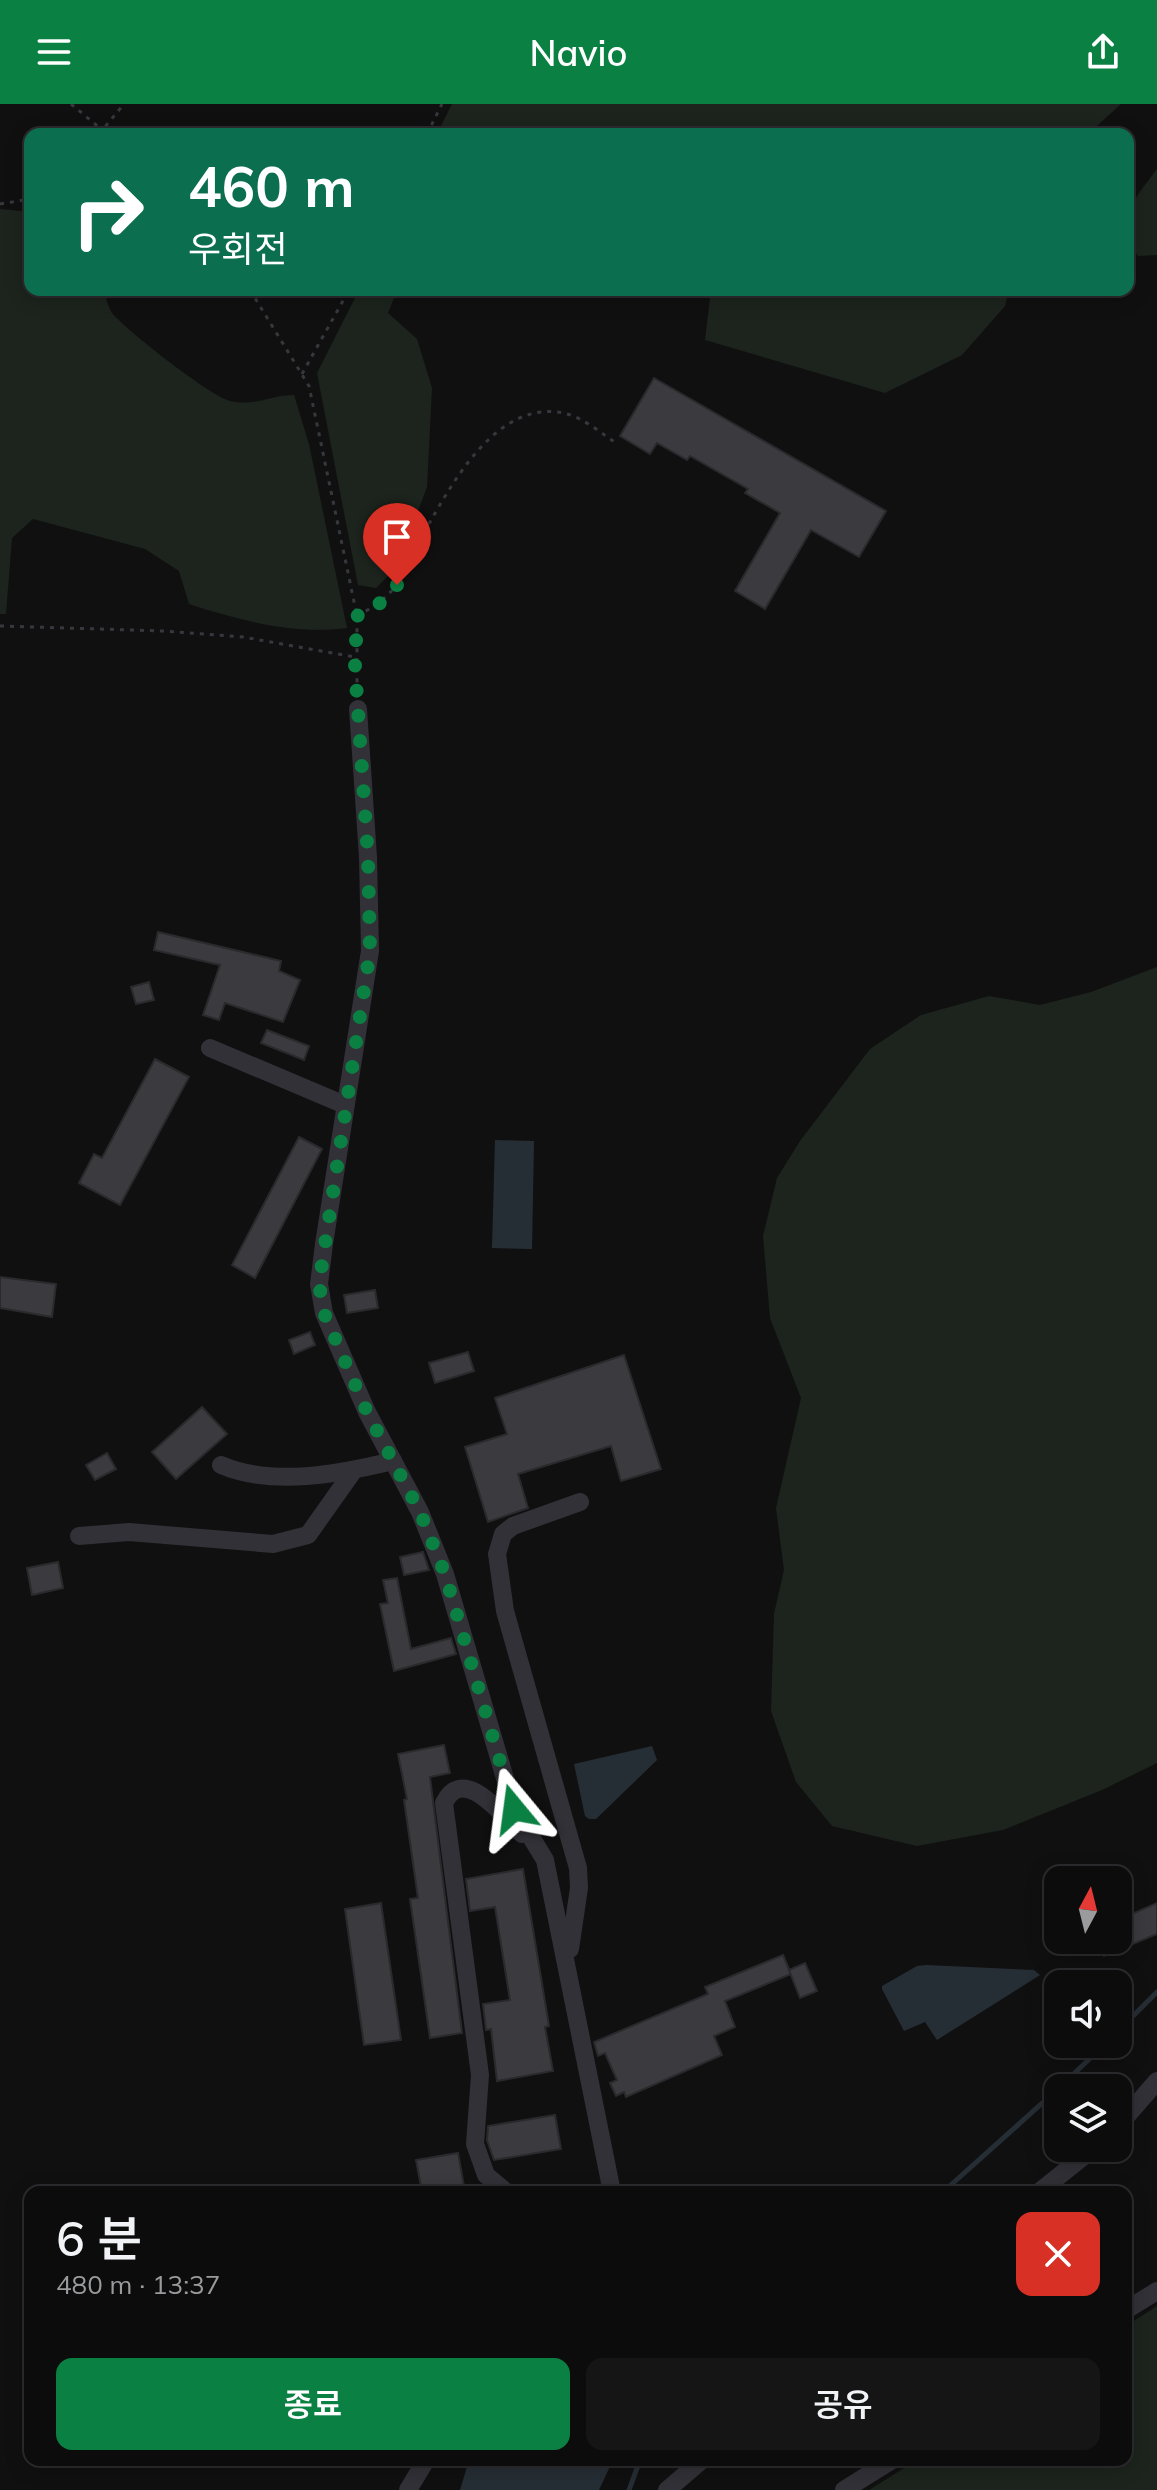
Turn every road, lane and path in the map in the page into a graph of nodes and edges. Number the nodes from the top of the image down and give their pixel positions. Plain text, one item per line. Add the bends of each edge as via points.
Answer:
1 (71, 104) edge
2 (124, 104) edge
3 (442, 104) edge
4 (96, 128) edge
5 (103, 128) edge
6 (430, 128) edge
7 (24, 200) edge
8 (0, 204) edge
9 (254, 296) edge
10 (346, 296) edge
11 (302, 374) junction
12 (616, 443) dead end
13 (357, 616) junction
14 (0, 626) edge
15 (355, 657) junction
16 (358, 709) joint
17 (210, 1048) dead end
18 (345, 1105) junction
19 (393, 1461) junction
20 (221, 1465) dead end
21 (354, 1470) junction
22 (580, 1502) dead end
23 (79, 1536) dead end
24 (536, 1847) junction
25 (571, 1995) junction
26 (1157, 2081) edge
27 (1132, 2110) edge
28 (1076, 2162) edge
29 (499, 2186) edge
30 (611, 2186) edge
31 (1046, 2186) edge
32 (1157, 2291) edge
33 (1132, 2306) edge
34 (422, 2466) edge
35 (691, 2466) edge
36 (882, 2466) edge
37 (673, 2476) edge
38 (408, 2490) edge
39 (844, 2490) edge

1 - 4 path
2 - 5 path
3 - 6 path
7 - 8 path
9 - 11 path
10 - 11 path
11 - 13 path via 309,386
12 - 13 path via 583,420 557,412 528,413 495,433 438,509 397,585
13 - 15 path
14 - 15 path via 243,637
15 - 16 path
16 - 18 street via 370,951
17 - 18 street
18 - 19 street via 319,1284 324,1313
19 - 21 street
19 - 24 street via 445,1574 514,1809
20 - 21 street via 243,1475
21 - 23 street via 308,1535 292,1541 273,1544 129,1532
22 - 25 street via 513,1526 503,1534 497,1554 505,1611 578,1868
24 - 25 street via 545,1860
24 - 29 street via 484,1796 465,1789 448,1794 444,1810 480,2075 475,2144 486,2175
25 - 30 street
26 - 27 street
28 - 31 street
32 - 33 street
34 - 38 street
35 - 37 street
36 - 39 street

